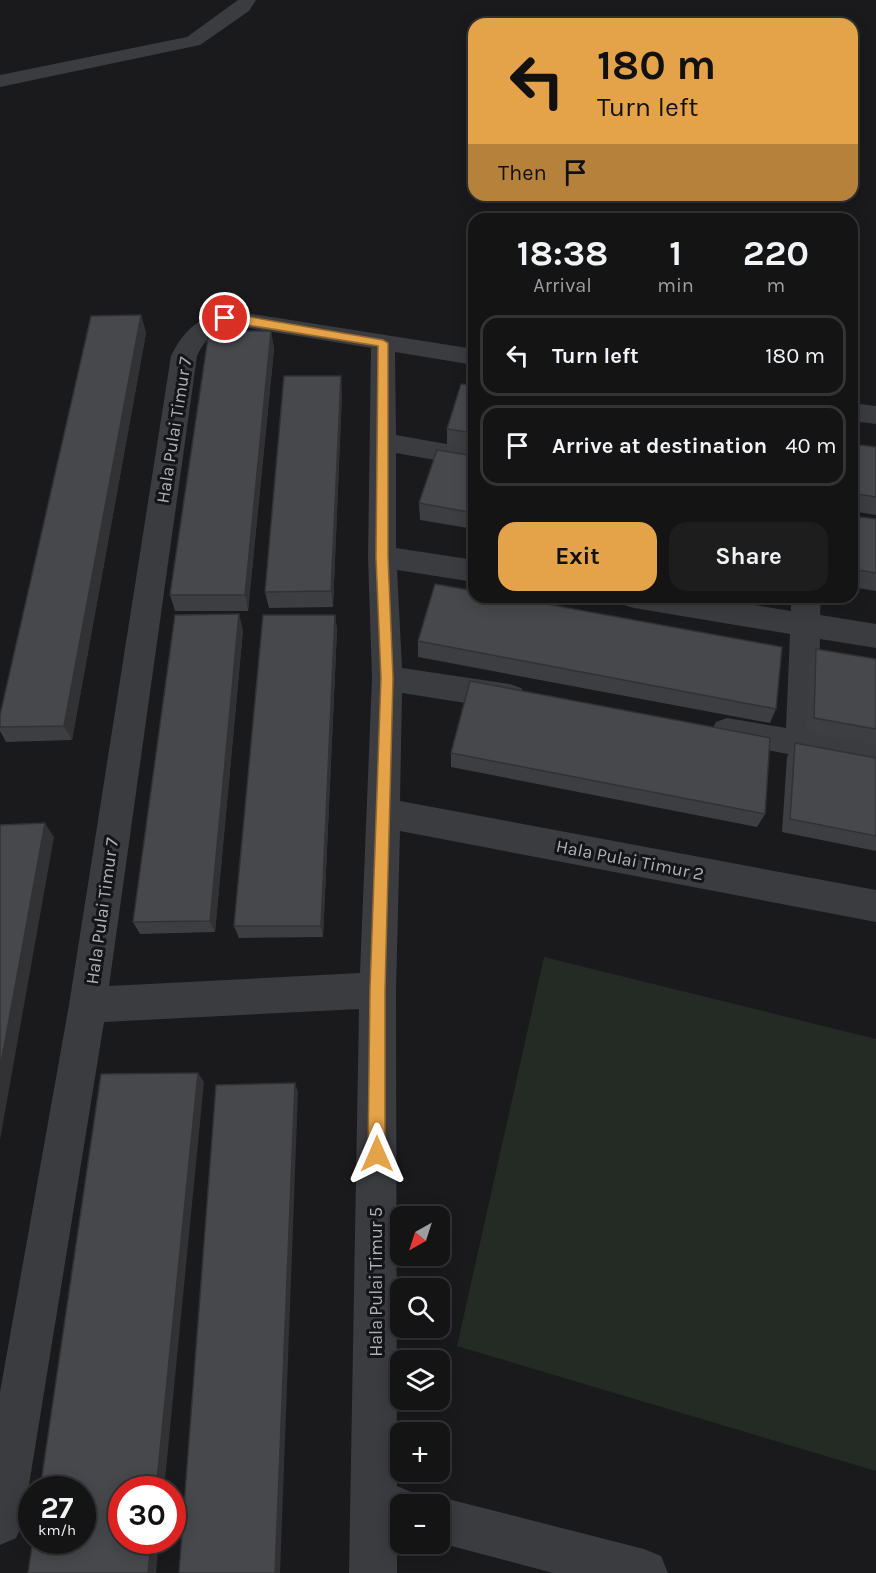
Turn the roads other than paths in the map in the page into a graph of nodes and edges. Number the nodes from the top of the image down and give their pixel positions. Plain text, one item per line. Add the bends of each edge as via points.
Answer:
1 (247, 0) edge
2 (0, 81) edge
3 (383, 343) junction
4 (468, 356) edge
5 (858, 413) edge
6 (876, 415) edge
7 (383, 442) junction
8 (468, 457) edge
9 (382, 557) junction
10 (468, 570) edge
11 (707, 603) edge
12 (805, 611) edge
13 (876, 636) edge
14 (387, 678) junction
15 (541, 702) edge
16 (694, 726) edge
17 (801, 743) junction
18 (876, 757) edge
19 (384, 813) junction
20 (876, 906) edge
21 (378, 990) junction
22 (88, 1005) junction
23 (387, 1507) edge
24 (0, 1522) edge
25 (450, 1523) edge
26 (373, 1573) edge
27 (644, 1573) edge

1 - 2 street via 193,40
3 - 4 street
3 - 7 street, Hala Pulai Timur 5
3 - 22 street, Hala Pulai Timur 7 via 225,318 206,325 191,340 184,356
5 - 6 street
7 - 8 street
7 - 9 street, Hala Pulai Timur 5
9 - 10 street
9 - 14 street, Hala Pulai Timur 5
11 - 12 street
12 - 13 street
12 - 17 street
14 - 15 street
14 - 19 street, Hala Pulai Timur 5
16 - 17 street
17 - 18 street
19 - 20 street, Hala Pulai Timur 2
19 - 21 street, Hala Pulai Timur 5
21 - 22 street
21 - 23 street, Hala Pulai Timur 5
22 - 24 street, Hala Pulai Timur 7
23 - 26 street, Hala Pulai Timur 5
25 - 27 street

